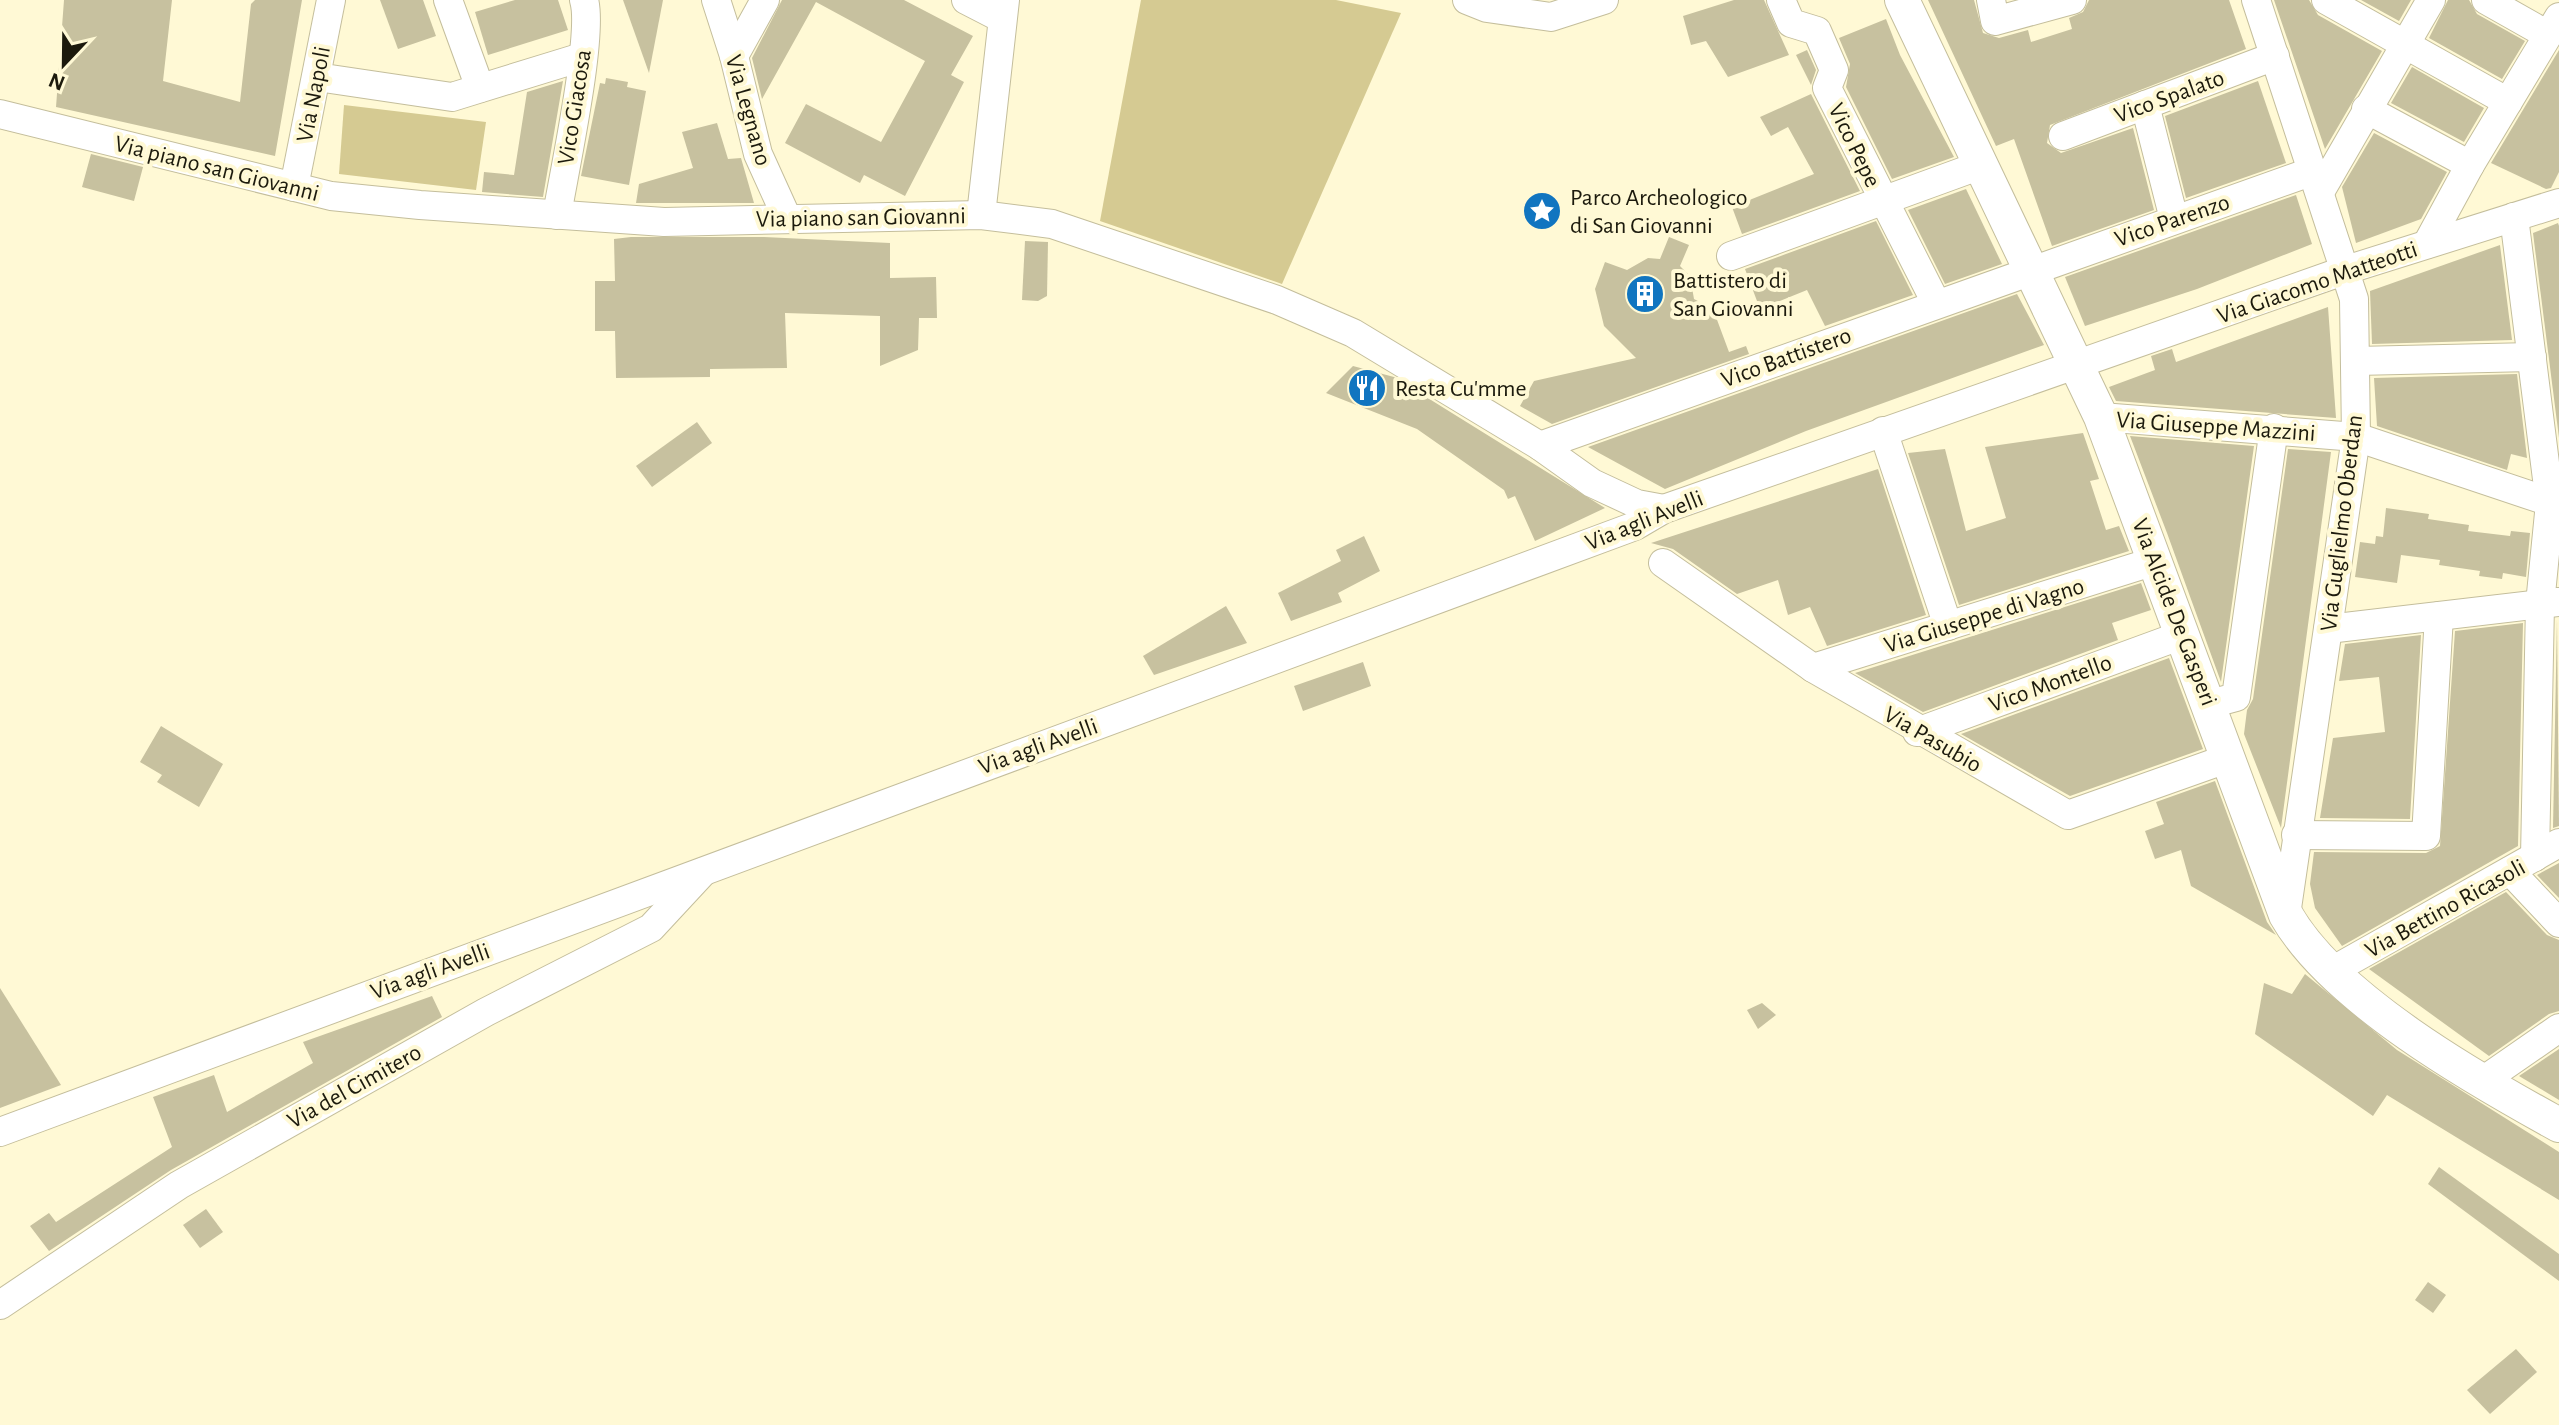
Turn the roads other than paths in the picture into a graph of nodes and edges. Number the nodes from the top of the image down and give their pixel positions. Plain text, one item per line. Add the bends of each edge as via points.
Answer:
1 (331, 0) edge
2 (448, 0) edge
3 (584, 0) edge
4 (716, 0) edge
5 (765, 0) edge
6 (966, 0) edge
7 (1467, 0) edge
8 (1604, 0) edge
9 (1781, 0) edge
10 (1902, 0) edge
11 (2072, 0) edge
12 (2256, 0) edge
13 (2326, 0) edge
14 (2431, 0) edge
15 (2486, 0) edge
16 (1003, 9) edge
17 (1993, 11) edge
18 (2553, 26) edge
19 (2403, 43) junction
20 (734, 56) junction
21 (2275, 56) junction
22 (582, 57) junction
23 (317, 77) junction
24 (480, 88) junction
25 (2508, 102) junction
26 (2145, 105) junction
27 (2366, 109) junction
28 (0, 114) edge
29 (2063, 136) dead end
30 (1981, 165) junction
31 (2470, 165) junction
32 (2316, 181) junction
33 (294, 187) junction
34 (1882, 201) junction
35 (2557, 201) edge
36 (557, 215) junction
37 (981, 215) junction
38 (2514, 217) junction
39 (787, 218) junction
40 (2174, 219) junction
41 (2427, 244) junction
42 (1731, 256) dead end
43 (2032, 269) junction
44 (2346, 270) junction
45 (1936, 303) junction
46 (2532, 357) junction
47 (2356, 361) junction
48 (2076, 364) junction
49 (2101, 417) junction
50 (2274, 428) junction
51 (1883, 431) junction
52 (2356, 437) junction
53 (1540, 446) junction
54 (2555, 504) edge
55 (1664, 509) junction
56 (2155, 561) junction
57 (1663, 563) dead end
58 (2549, 603) edge
59 (2439, 616) junction
60 (1948, 626) junction
61 (2328, 629) junction
62 (2182, 635) junction
63 (1813, 668) junction
64 (2210, 704) junction
65 (2548, 710) edge
66 (1917, 732) junction
67 (2226, 759) junction
68 (2296, 835) junction
69 (2547, 850) edge
70 (706, 868) junction
71 (2510, 871) junction
72 (2286, 915) junction
73 (2559, 923) edge
74 (2330, 972) junction
75 (2559, 1028) edge
76 (2484, 1080) junction
77 (2559, 1125) edge
78 (0, 1132) edge
79 (0, 1305) edge

1 - 23 street, Via Napoli
2 - 24 street
3 - 22 street, Vico Giacosa
4 - 20 street, Via Legnano
5 - 20 street
6 - 16 street
7 - 8 street via 1551,17
9 - 34 street, Vico Pepe via 1791,23 1817,31 1834,70 1827,88
10 - 30 street, Via Alcide De Gasperi
11 - 17 street
12 - 21 street, Via Guglielmo Oberdan
13 - 19 street
14 - 19 street
15 - 18 street
16 - 37 street
18 - 25 street
19 - 25 street
19 - 27 street
20 - 39 street, Via Legnano via 758,154
21 - 26 street, Vico Spalato
21 - 32 street, Via Guglielmo Oberdan
22 - 24 street
22 - 36 street, Vico Giacosa
23 - 24 street via 452,97
23 - 33 street, Via Napoli
25 - 31 street
26 - 29 street, Vico Spalato
26 - 40 street
27 - 31 street
27 - 32 street
28 - 33 street, Via piano san Giovanni
30 - 34 street
30 - 43 street, Via Alcide De Gasperi
31 - 41 street
32 - 40 street, Vico Parenzo
32 - 44 street, Via Guglielmo Oberdan
33 - 36 street, Via piano san Giovanni via 331,196
34 - 42 street
34 - 45 street, Vico Pepe
35 - 38 street, Via Giacomo Matteotti
36 - 39 street, Via piano san Giovanni via 664,222
37 - 39 street, Via piano san Giovanni
37 - 53 street, Via piano san Giovanni via 1052,224 1277,300 1378,347
38 - 41 street, Via Giacomo Matteotti
38 - 46 street
40 - 43 street, Vico Parenzo
41 - 44 street, Via Giacomo Matteotti
43 - 45 street, Vico Battistero
43 - 48 street, Via Alcide De Gasperi
44 - 47 street, Via Guglielmo Oberdan via 2354,299
44 - 48 street, Via Giacomo Matteotti
45 - 53 street, Vico Battistero
46 - 47 street
46 - 54 street
47 - 52 street, Via Guglielmo Oberdan
48 - 49 street, Via Alcide De Gasperi
48 - 51 street, Via agli Avelli
49 - 50 street, Via Giuseppe Mazzini
49 - 56 street, Via Alcide De Gasperi
50 - 52 street, Via Giuseppe Mazzini
50 - 64 street via 2236,697
51 - 55 street, Via agli Avelli
51 - 60 street
52 - 54 street, Via Giuseppe Mazzini
52 - 61 street, Via Guglielmo Oberdan
53 - 55 street, Via piano san Giovanni via 1617,497
54 - 58 street
55 - 70 street, Via agli Avelli via 1635,526
56 - 60 street, Via Giuseppe di Vagno
56 - 62 street, Via Alcide De Gasperi
57 - 63 street, Via Pasubio
58 - 59 street
58 - 65 street
59 - 61 street
59 - 68 street via 2426,836
60 - 63 street, Via Giuseppe di Vagno
61 - 68 street, Via Guglielmo Oberdan
62 - 64 street, Via Alcide De Gasperi
62 - 66 street, Vico Montello
63 - 66 street, Via Pasubio
64 - 67 street, Via Alcide De Gasperi
65 - 69 street
66 - 67 street, Via Pasubio via 2068,815
67 - 72 street, Via Alcide De Gasperi
68 - 72 street, Via Guglielmo Oberdan
69 - 71 street, Via Bettino Ricasoli
70 - 78 street, Via agli Avelli
70 - 79 street, Via del Cimitero via 651,928 486,1012 179,1185
71 - 73 street
71 - 74 street, Via Bettino Ricasoli
72 - 74 street, Via Alcide De Gasperi via 2303,945
74 - 76 street, Via Alcide De Gasperi via 2392,1021
75 - 76 street
76 - 77 street, Via Alcide De Gasperi

